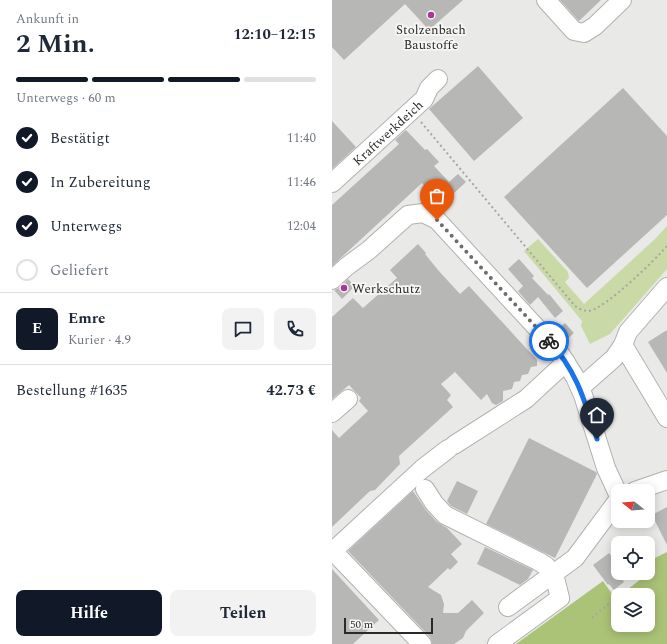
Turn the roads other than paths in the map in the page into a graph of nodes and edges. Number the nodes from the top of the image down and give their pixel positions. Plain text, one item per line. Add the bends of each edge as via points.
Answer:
1 (546, 0) edge
2 (622, 0) edge
3 (438, 79) dead end
4 (332, 183) edge
5 (332, 280) edge
6 (667, 287) edge
7 (623, 345) junction
8 (566, 362) junction
9 (580, 388) junction
10 (348, 399) dead end
11 (332, 413) edge
12 (667, 418) edge
13 (667, 480) edge
14 (420, 483) junction
15 (613, 484) edge
16 (655, 484) edge
17 (611, 509) edge
18 (332, 551) edge
19 (554, 574) junction
20 (508, 607) dead end
21 (422, 644) edge
22 (497, 644) edge

1 - 2 street via 574,31 584,33
3 - 4 street, Kraftwerkdeich via 429,88 424,99
5 - 8 street via 408,215 423,213 437,220 560,352
6 - 7 street via 628,332
7 - 9 street via 614,358
7 - 12 street
8 - 9 street
8 - 14 street via 526,399 451,447
9 - 15 street
10 - 11 street
13 - 16 street
14 - 18 street
14 - 19 street via 445,515 538,561
17 - 19 street via 575,558
18 - 21 street
19 - 20 street
19 - 22 street via 560,598

